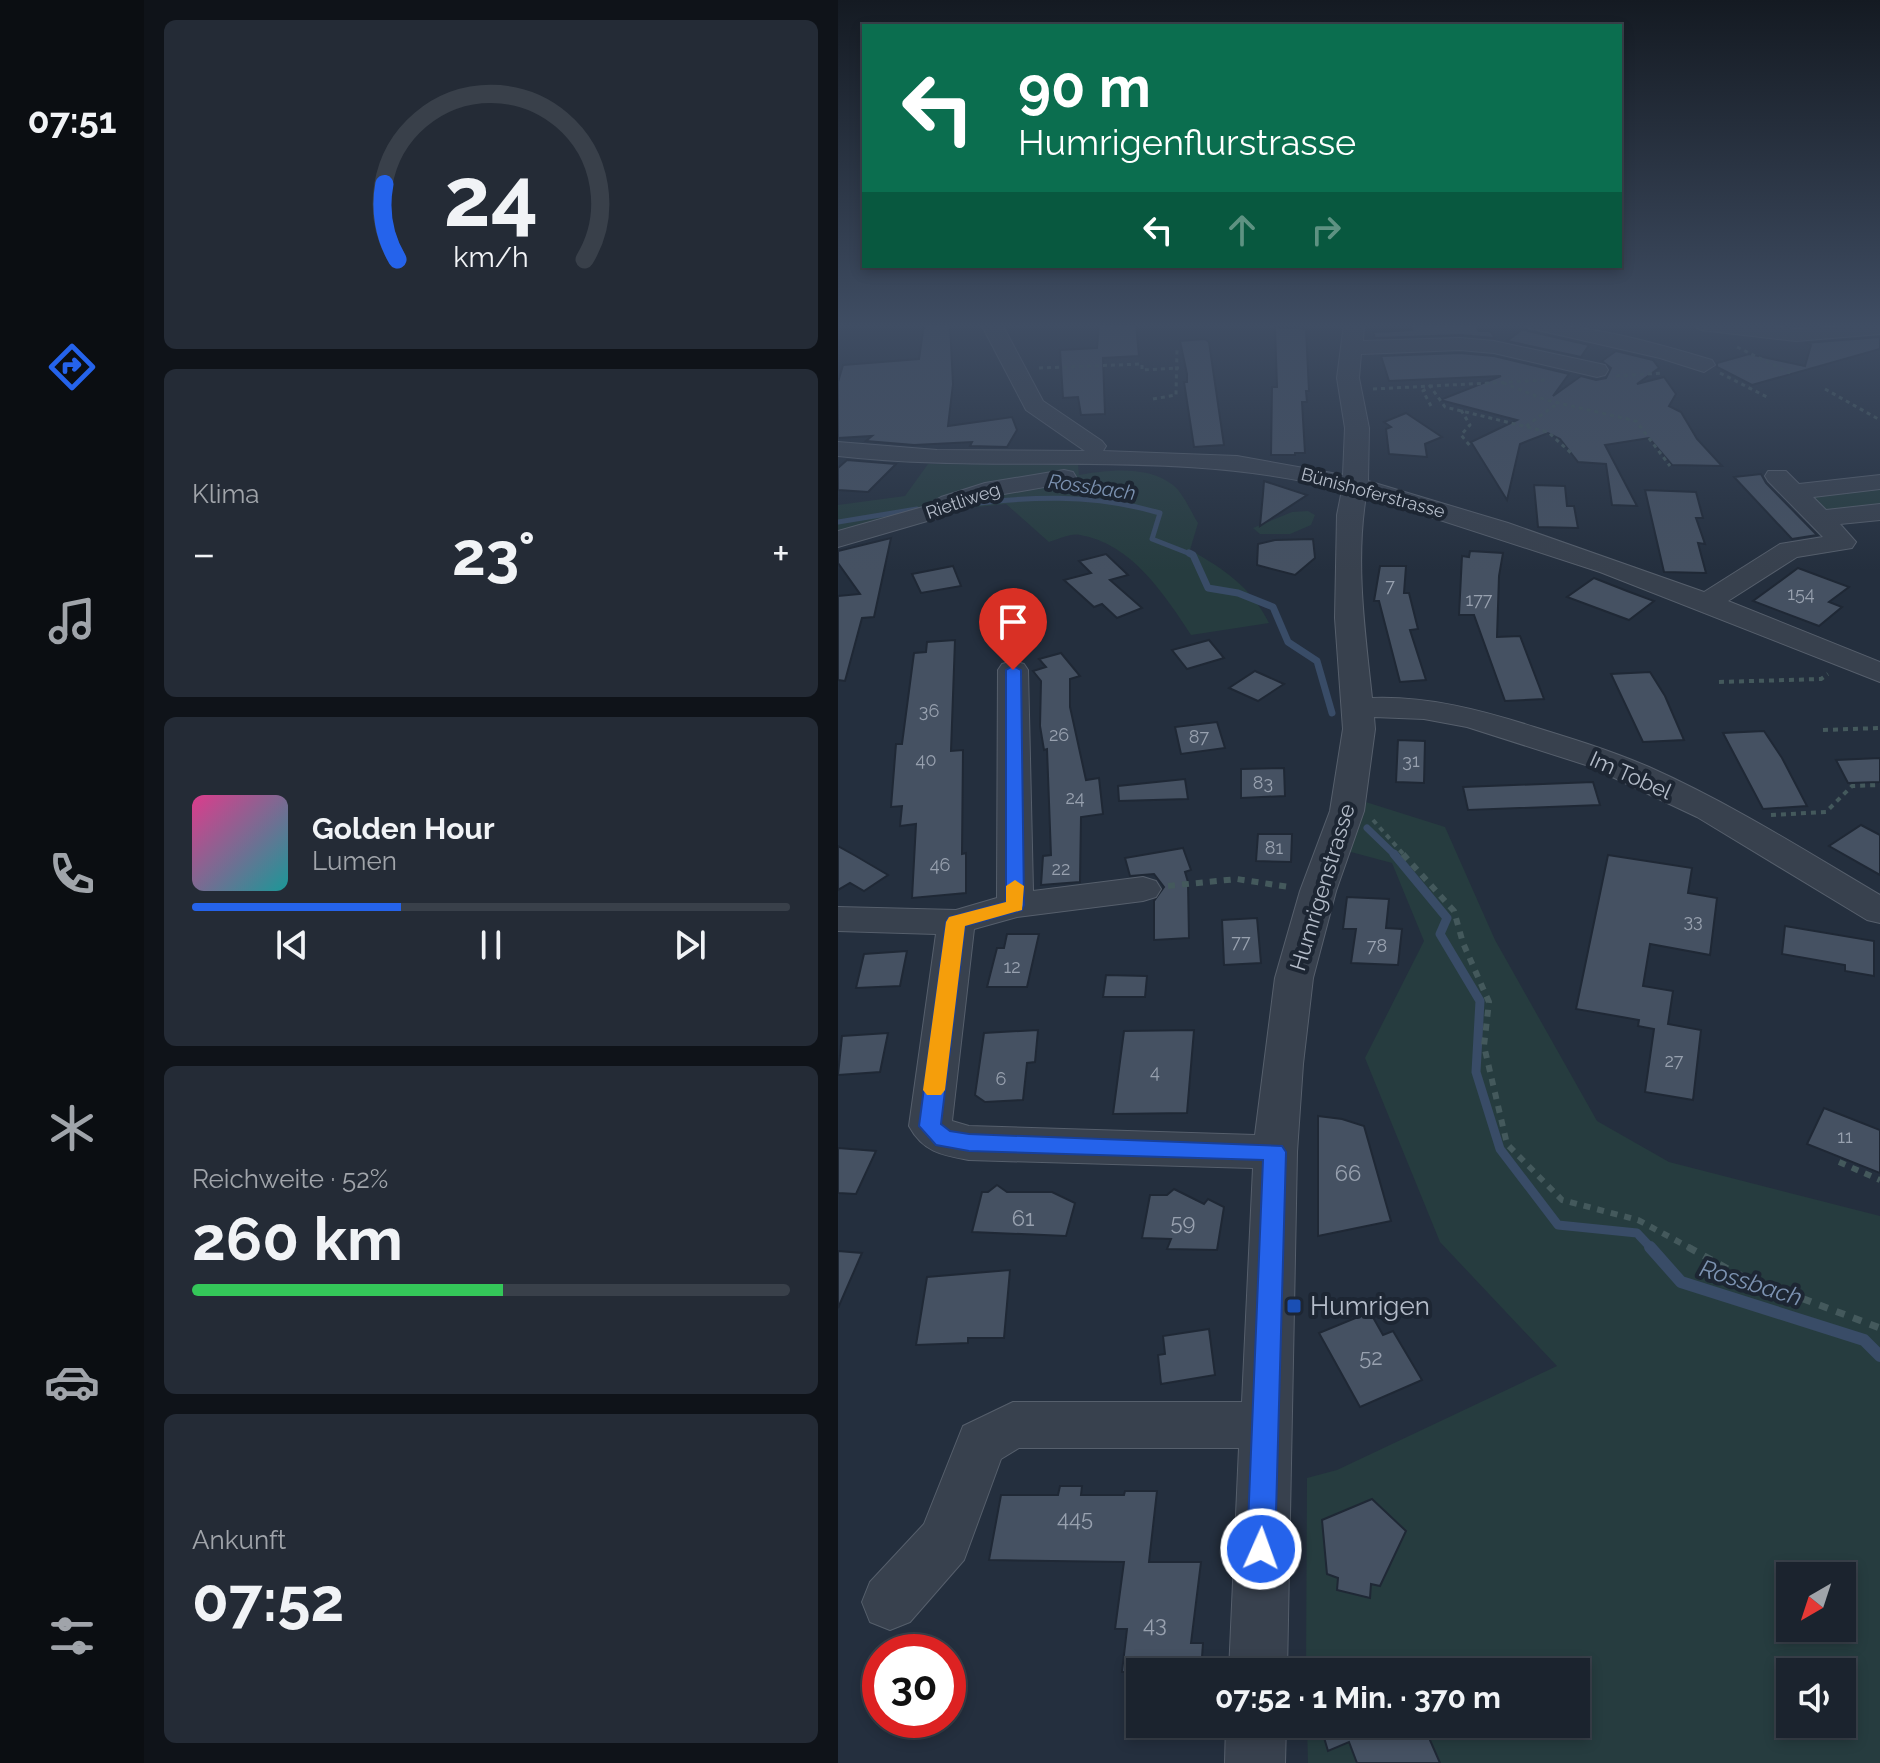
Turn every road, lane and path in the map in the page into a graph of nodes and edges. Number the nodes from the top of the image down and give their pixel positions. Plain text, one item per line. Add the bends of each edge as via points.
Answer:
1 (1036, 406) edge
2 (1353, 406) edge
3 (1444, 406) edge
4 (1552, 406) edge
5 (1571, 406) edge
6 (1856, 406) edge
7 (1461, 410) junction
8 (1880, 420) edge
9 (1525, 426) junction
10 (1471, 447) dead end
11 (838, 449) edge
12 (1094, 452) junction
13 (1571, 453) dead end
14 (1152, 458) junction
15 (1670, 466) dead end
16 (1880, 482) edge
17 (1355, 487) junction
18 (1880, 512) edge
19 (1824, 532) junction
20 (838, 539) edge
21 (1709, 601) junction
22 (1013, 670) dead end
23 (1831, 671) dead end
24 (1880, 673) edge
25 (1719, 682) dead end
26 (1358, 708) junction
27 (1880, 728) edge
28 (1823, 730) dead end
29 (1880, 785) edge
30 (1347, 811) junction
31 (1722, 818) junction
32 (1290, 887) dead end
33 (1143, 889) joint
34 (1015, 905) junction
35 (1880, 911) edge
36 (838, 919) edge
37 (956, 922) junction
38 (1275, 1152) junction
39 (1839, 1162) dead end
40 (1880, 1180) edge
41 (1880, 1328) edge
42 (1265, 1425) junction
43 (890, 1602) dead end
44 (1258, 1658) edge
45 (1256, 1738) edge
46 (1255, 1763) edge

1 - 12 street
2 - 17 street, Humrigenstrasse
3 - 7 path
4 - 9 path
5 - 15 path via 1636,421
6 - 8 path
7 - 9 path
7 - 10 path via 1470,425 1461,435
9 - 13 path via 1548,432
11 - 12 street, Bünishoferstrasse via 927,458
12 - 14 street, Bünishoferstrasse
14 - 17 street, Bünishoferstrasse via 1237,463
14 - 20 street, Rietliweg via 1118,469 994,488
16 - 19 street via 1785,484
17 - 21 street, Bünishoferstrasse via 1582,554
17 - 26 street, Humrigenstrasse via 1349,618
18 - 19 street
19 - 21 street
21 - 24 street, Bünishoferstrasse
22 - 34 street
23 - 25 path via 1821,679
26 - 30 street, Humrigenstrasse
26 - 31 street, Im Tobel via 1386,706 1500,726 1603,760
27 - 28 path
29 - 31 path via 1852,786 1826,812
30 - 38 street, Humrigenstrasse via 1294,978
30 - 41 path via 1368,814 1454,911 1489,1002 1484,1046 1507,1144 1562,1200 1638,1220 1735,1273
31 - 35 street, Im Tobel
32 - 33 path via 1237,879
33 - 34 street
34 - 37 street
36 - 37 street
37 - 38 street via 930,1126 944,1139
38 - 42 street, Humrigenstrasse
39 - 40 path
42 - 43 street via 1013,1425 981,1443 945,1541
42 - 44 street, Humrigenstrasse
45 - 46 street

